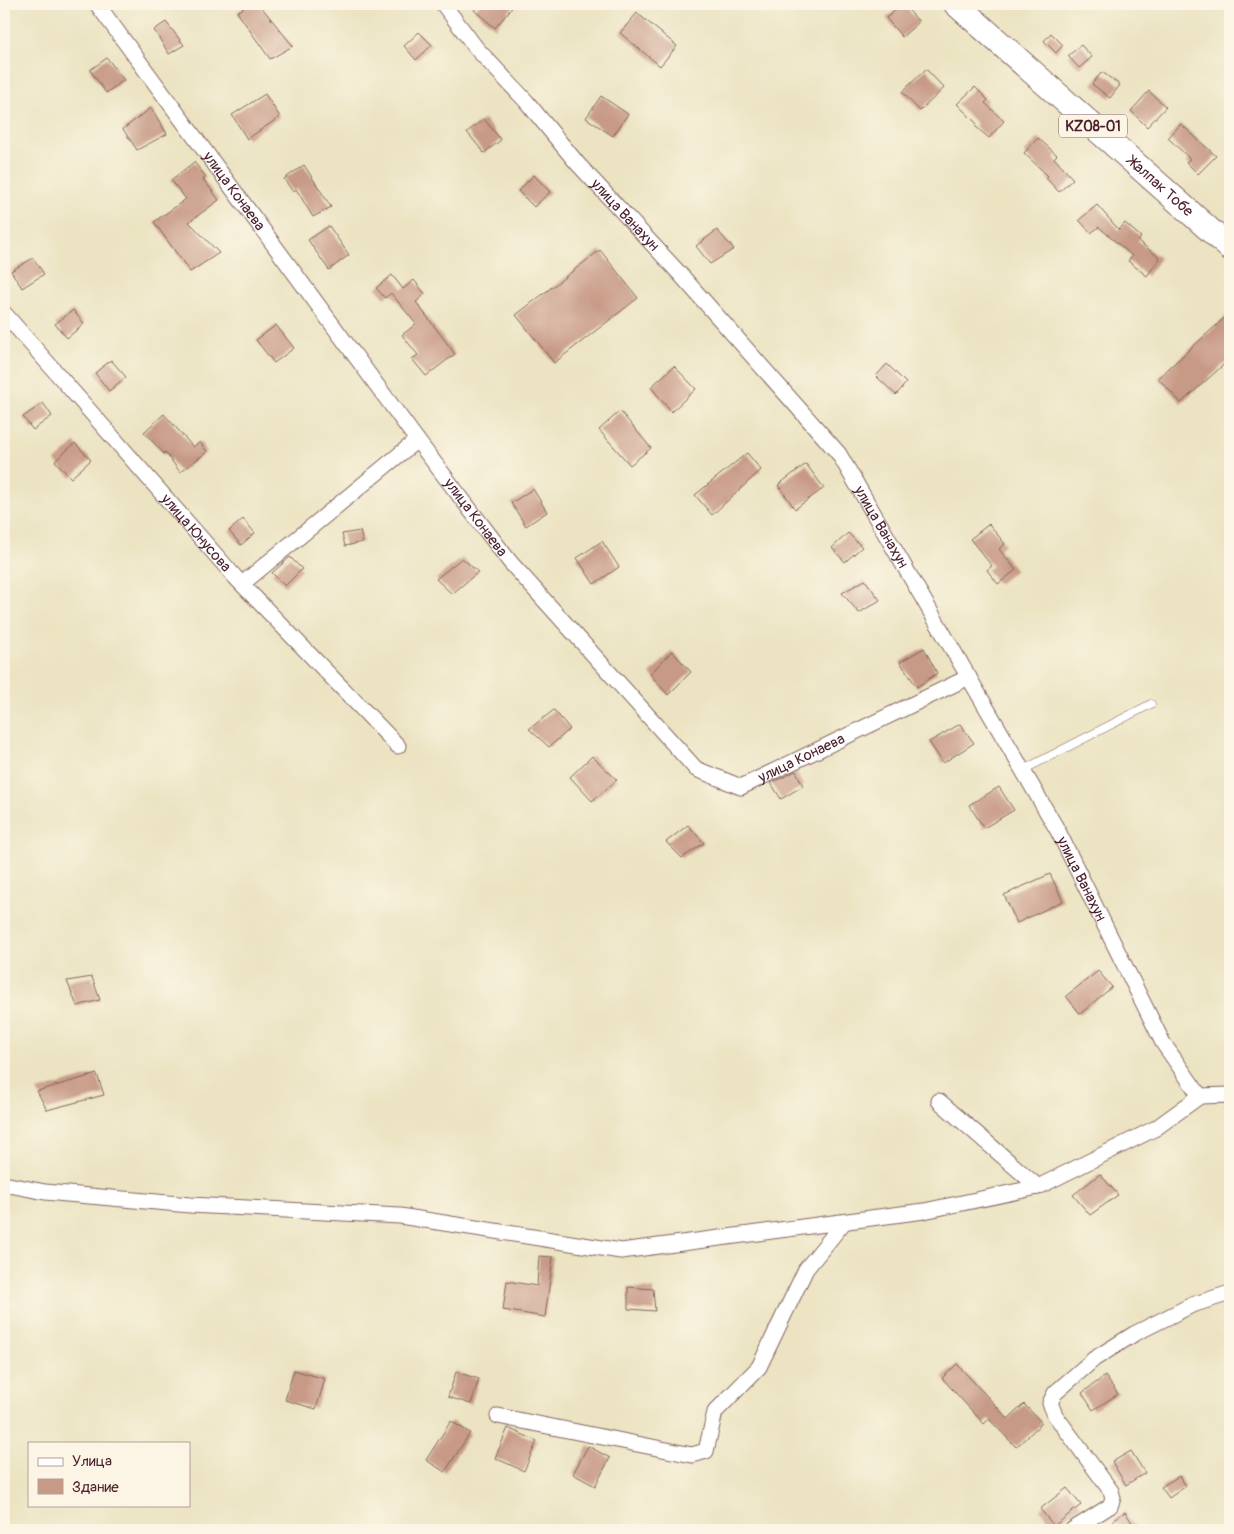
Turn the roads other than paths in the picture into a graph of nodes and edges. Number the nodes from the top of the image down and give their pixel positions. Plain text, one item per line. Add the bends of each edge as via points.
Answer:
1 (97, 4) edge
2 (443, 4) edge
3 (956, 4) edge
4 (1230, 248) edge
5 (4, 313) edge
6 (417, 440) junction
7 (242, 584) junction
8 (969, 677) junction
9 (1150, 704) dead end
10 (398, 746) dead end
11 (1023, 770) junction
12 (1230, 1094) edge
13 (1200, 1096) junction
14 (939, 1101) dead end
15 (4, 1184) edge
16 (1038, 1187) junction
17 (844, 1222) junction
18 (1230, 1293) edge
19 (498, 1416) dead end
20 (1072, 1530) edge

1 - 6 street, улица Конаева
2 - 8 street, улица Ванахун via 477,49 526,101 577,164 680,274 839,454
3 - 4 main road, Жалпак Тобе / KZ08-01
5 - 7 street, улица Юнусова
6 - 7 street
6 - 8 street, улица Конаева via 510,562 696,769 740,787
7 - 10 street, улица Юнусова
8 - 11 street, улица Ванахун
9 - 11 lane
11 - 13 street, улица Ванахун via 1058,831 1163,1042
12 - 13 street
13 - 16 street via 1156,1128
14 - 16 street
15 - 17 street via 44,1192 181,1204 400,1216 621,1251
16 - 17 street via 924,1211
17 - 19 street via 806,1269 758,1367 715,1412 706,1451 692,1455
18 - 20 street via 1192,1305 1134,1334 1094,1359 1055,1393 1050,1403 1055,1415 1113,1498 1110,1506

